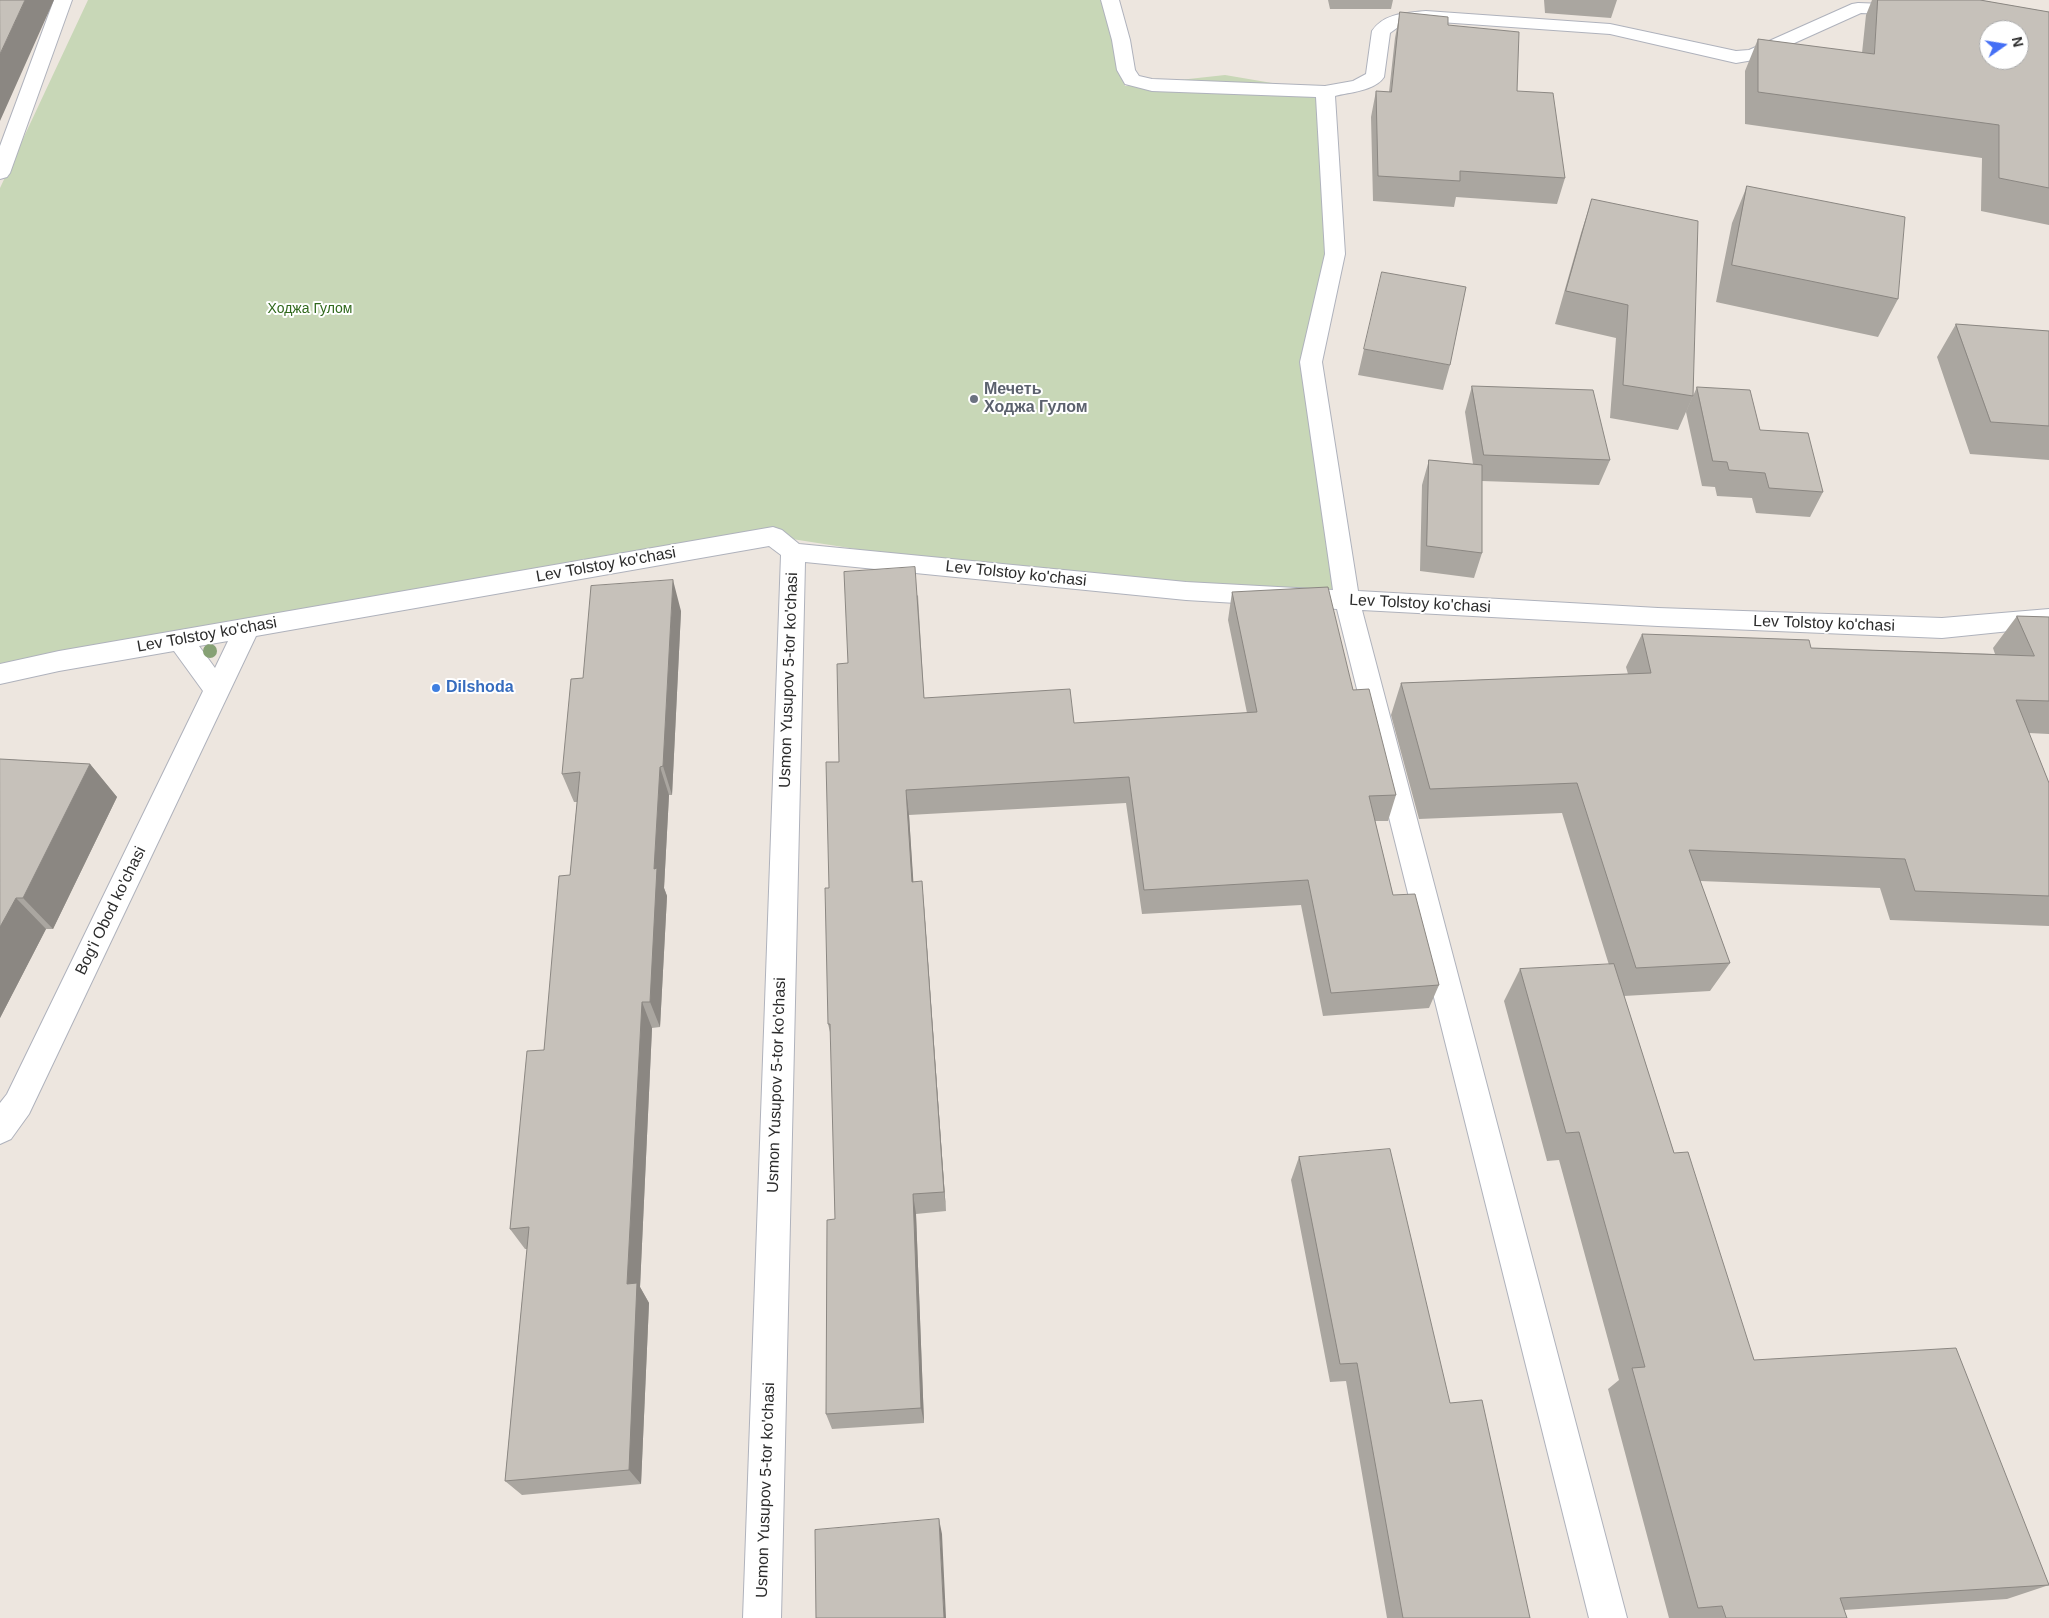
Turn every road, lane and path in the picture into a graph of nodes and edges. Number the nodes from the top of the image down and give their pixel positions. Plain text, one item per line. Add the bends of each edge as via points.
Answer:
1 (63, 0) edge
2 (1110, 0) edge
3 (1940, 7) edge
4 (1325, 92) junction
5 (0, 173) edge
6 (793, 552) junction
7 (1347, 600) junction
8 (2049, 618) edge
9 (247, 628) junction
10 (180, 640) junction
11 (0, 674) edge
12 (217, 690) junction
13 (0, 1129) edge
14 (762, 1618) edge
15 (1608, 1618) edge

1 - 5 street
2 - 4 street via 1126,70 1132,80 1180,87
3 - 4 street via 1932,4 1915,10 1858,8 1753,55 1736,56 1610,29 1426,16 1396,20 1381,31 1375,77 1359,85
4 - 7 street via 1335,254 1311,362
6 - 7 street, Lev Tolstoy ko'chasi via 1186,591
6 - 9 street, Lev Tolstoy ko'chasi via 773,536
6 - 14 street, Usmon Yusupov 5-tor ko'chasi
7 - 8 street, Lev Tolstoy ko'chasi via 1942,628
7 - 15 street
9 - 10 street, Lev Tolstoy ko'chasi
9 - 12 street, Bog'i Obod ko'chasi
10 - 11 street, Lev Tolstoy ko'chasi
10 - 12 street
12 - 13 street, Bog'i Obod ko'chasi via 18,1104

